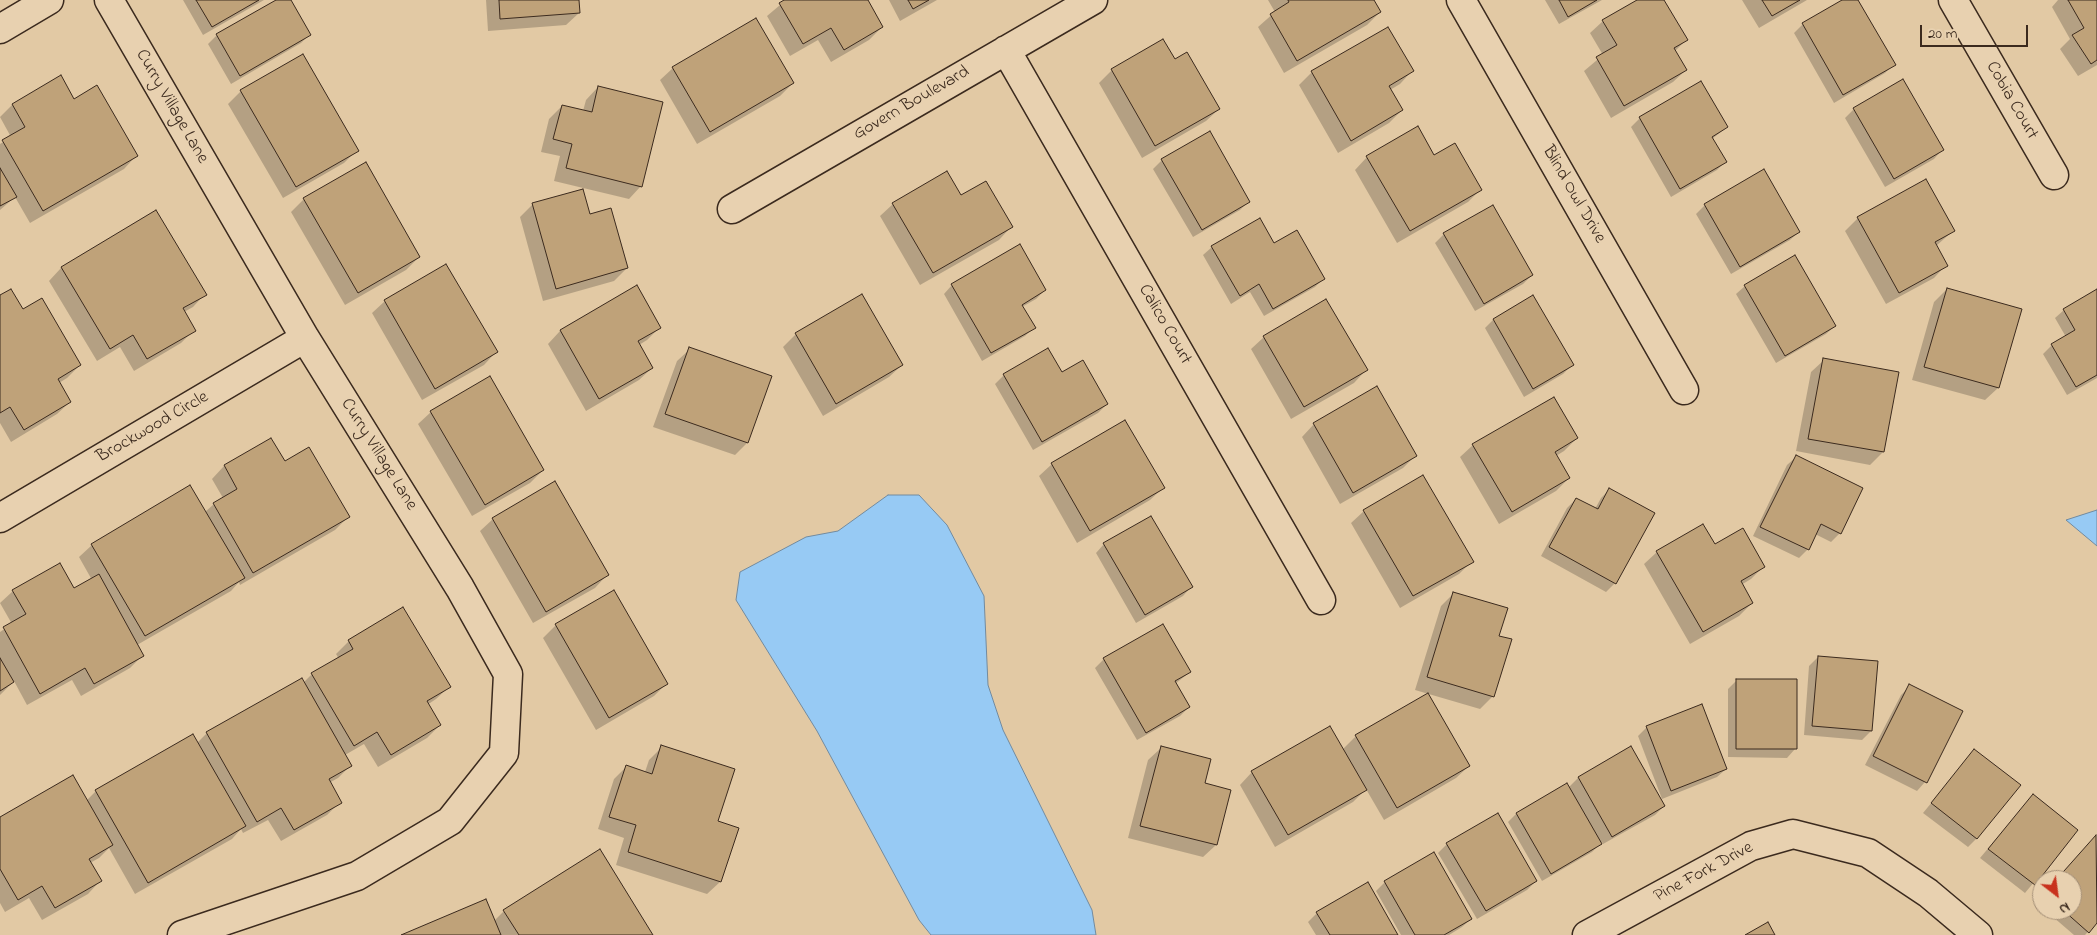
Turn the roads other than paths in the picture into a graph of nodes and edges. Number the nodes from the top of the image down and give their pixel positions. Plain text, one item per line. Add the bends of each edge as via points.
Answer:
1 (49, 0) edge
2 (109, 0) edge
3 (1093, 0) edge
4 (1461, 0) edge
5 (1953, 0) edge
6 (0, 29) edge
7 (1006, 50) junction
8 (2054, 176) dead end
9 (732, 209) dead end
10 (305, 338) junction
11 (1684, 390) dead end
12 (0, 518) edge
13 (1322, 600) dead end
14 (182, 935) edge
15 (1587, 935) edge
16 (1978, 935) edge

1 - 6 street
2 - 10 street, Curry Village Lane
3 - 7 street, Govern Boulevard
4 - 11 street, Blind Owl Drive
5 - 8 street, Cobia Court
7 - 9 street, Govern Boulevard
7 - 13 street, Calico Court
10 - 12 street, Brockwood Circle
10 - 14 street, Curry Village Lane via 460,588 508,674 504,753 450,821 357,876
15 - 16 street, Pine Fork Drive via 1751,846 1793,834 1868,853 1928,893

